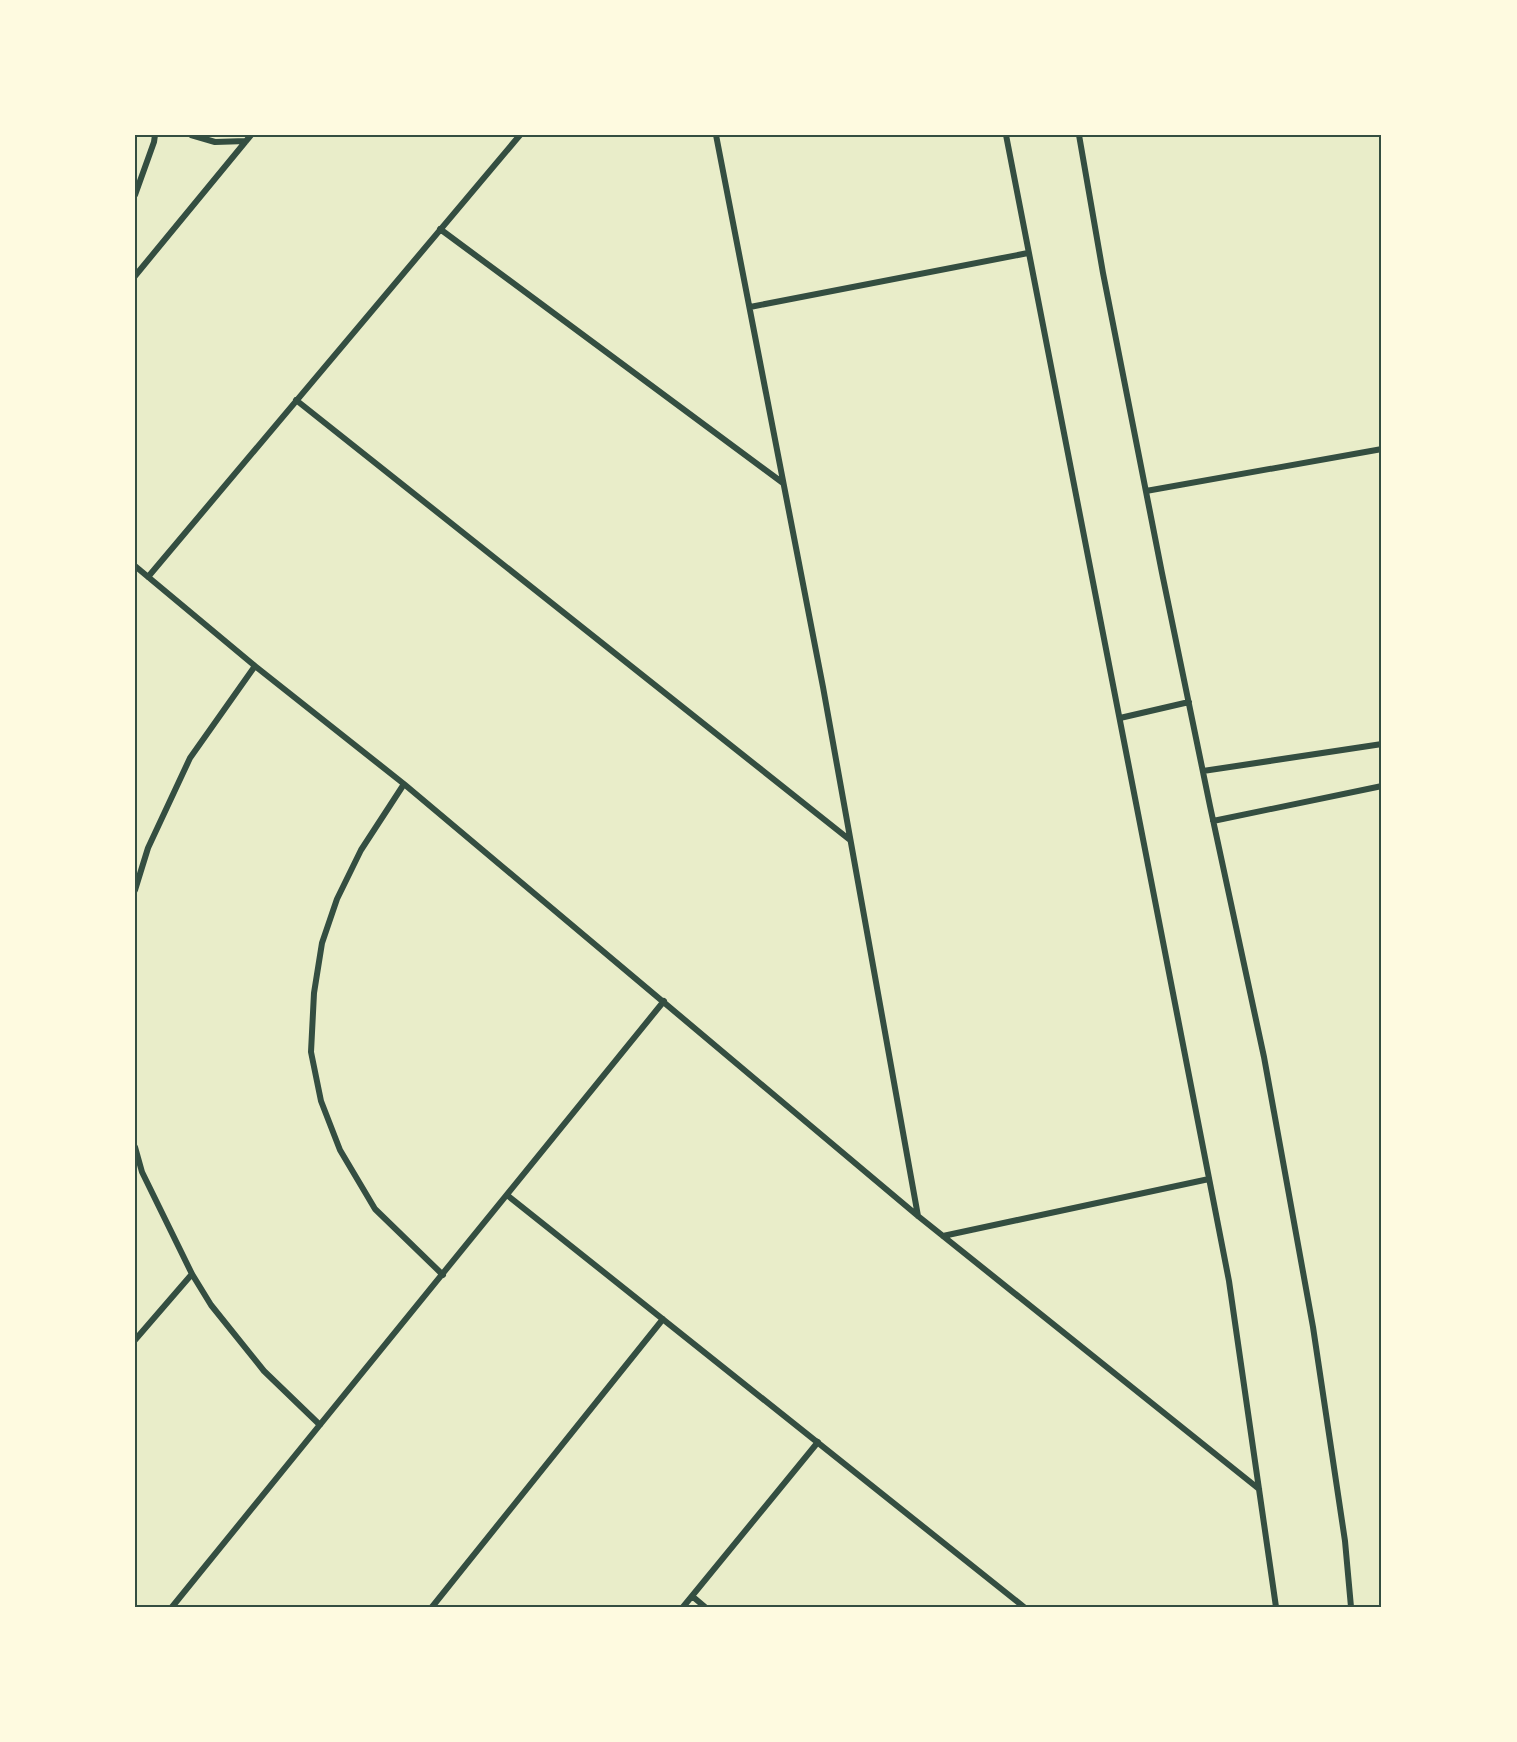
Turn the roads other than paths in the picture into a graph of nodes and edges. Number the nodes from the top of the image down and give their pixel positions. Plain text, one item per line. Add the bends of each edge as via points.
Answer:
1 (155, 135) edge
2 (191, 135) edge
3 (251, 135) edge
4 (520, 135) edge
5 (716, 135) edge
6 (1006, 135) edge
7 (1079, 135) edge
8 (246, 141) junction
9 (135, 195) edge
10 (440, 229) junction
11 (1028, 253) junction
12 (135, 276) edge
13 (750, 307) junction
14 (296, 400) junction
15 (1382, 449) edge
16 (784, 483) junction
17 (1146, 491) junction
18 (135, 566) edge
19 (148, 577) junction
20 (255, 666) junction
21 (1189, 702) junction
22 (1120, 718) junction
23 (1382, 744) edge
24 (1203, 771) junction
25 (404, 784) junction
26 (1382, 786) edge
27 (1213, 821) junction
28 (850, 841) junction
29 (135, 890) edge
30 (664, 1001) junction
31 (135, 1147) edge
32 (1209, 1179) junction
33 (507, 1195) junction
34 (918, 1215) junction
35 (943, 1236) junction
36 (192, 1274) junction
37 (443, 1275) junction
38 (663, 1319) junction
39 (135, 1340) edge
40 (320, 1425) junction
41 (818, 1442) junction
42 (1259, 1489) junction
43 (692, 1596) junction
44 (172, 1607) edge
45 (432, 1607) edge
46 (683, 1607) edge
47 (705, 1607) edge
48 (1024, 1607) edge
49 (1276, 1607) edge
50 (1351, 1607) edge

1 - 9 street
2 - 8 street via 215,142
3 - 8 street
4 - 10 street
5 - 13 street
6 - 11 street
7 - 17 street
8 - 12 street
10 - 14 street
10 - 16 street
11 - 13 street
11 - 22 street
13 - 16 street
14 - 19 street
14 - 28 street
15 - 17 street
16 - 28 street
17 - 21 street
18 - 19 street
19 - 20 street
20 - 25 street
20 - 29 street via 190,758 148,848
21 - 22 street
21 - 24 street
22 - 32 street
23 - 24 street
24 - 27 street
25 - 30 street
25 - 37 street via 361,850 337,899 320,953 310,1052 321,1101 340,1150 375,1209
26 - 27 street
27 - 50 street via 1264,1057 1313,1326
28 - 34 street
30 - 33 street
30 - 34 street
31 - 36 street via 142,1172
32 - 35 street
32 - 42 street via 1229,1281
33 - 37 street
33 - 38 street
34 - 35 street
35 - 42 street
36 - 39 street
36 - 40 street via 211,1305 264,1371
37 - 40 street
38 - 41 street
38 - 45 street
40 - 44 street
41 - 43 street
41 - 48 street
42 - 49 street
43 - 46 street
43 - 47 street

